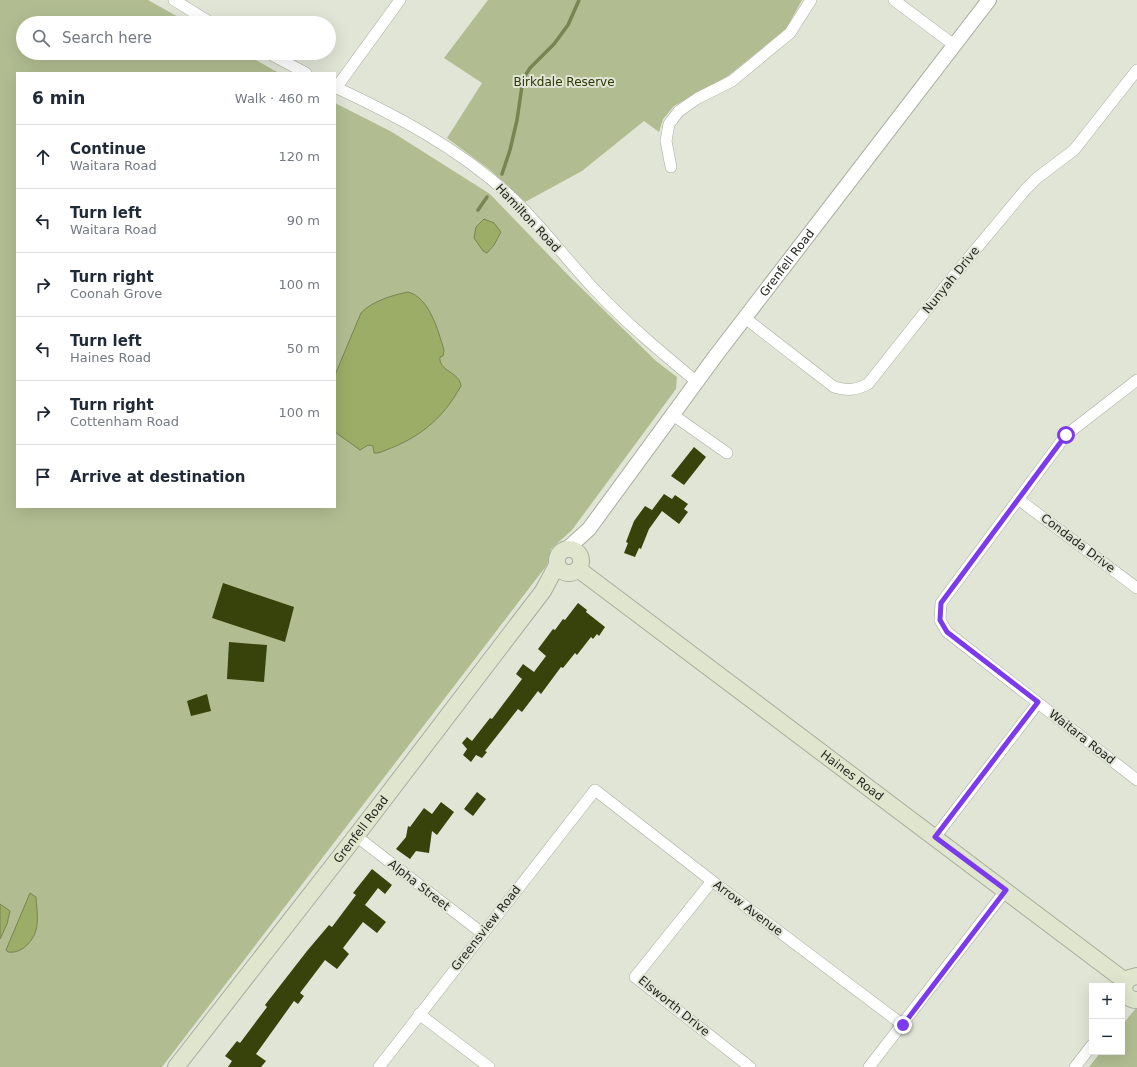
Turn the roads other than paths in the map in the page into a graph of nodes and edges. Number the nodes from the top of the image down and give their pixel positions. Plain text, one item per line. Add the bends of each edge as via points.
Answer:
1 (174, 0) edge
2 (400, 0) edge
3 (811, 0) edge
4 (894, 0) edge
5 (989, 0) edge
6 (200, 16) edge
7 (954, 45) junction
8 (281, 60) edge
9 (1137, 70) edge
10 (304, 72) edge
11 (336, 87) edge
12 (336, 88) edge
13 (671, 168) dead end
14 (745, 318) junction
15 (1137, 380) edge
16 (697, 382) junction
17 (673, 415) junction
18 (727, 453) dead end
19 (1018, 499) junction
20 (569, 562) junction
21 (1137, 588) edge
22 (1038, 702) junction
23 (1137, 780) edge
24 (595, 790) joint
25 (356, 836) junction
26 (935, 837) junction
27 (712, 881) junction
28 (1006, 890) junction
29 (482, 933) junction
30 (1131, 979) edge
31 (1129, 1002) edge
32 (419, 1014) junction
33 (903, 1025) junction
34 (1089, 1049) edge
35 (176, 1067) edge
36 (379, 1067) edge
37 (489, 1067) edge
38 (750, 1067) edge
39 (869, 1067) edge
40 (1075, 1067) edge

1 - 6 street
2 - 11 street
3 - 13 street via 790,33 732,81 679,111 669,124 666,141
4 - 7 street
5 - 7 street, Grenfell Road
7 - 14 street, Grenfell Road
8 - 10 street
9 - 14 street, Nunyah Drive via 1074,150 1037,178 1026,190 868,384 847,390 834,387
12 - 16 street, Hamilton Road via 392,114 425,133 459,154 484,174 537,224 595,290
14 - 16 street, Grenfell Road
15 - 19 street, Waitara Road via 1066,435
16 - 17 street, Grenfell Road
17 - 18 street
17 - 20 street, Grenfell Road via 589,529
19 - 21 street, Condada Drive
19 - 22 street, Waitara Road via 941,603 940,620 947,632
20 - 25 main road, Grenfell Road via 543,591
20 - 26 main road, Haines Road
22 - 23 street, Waitara Road
22 - 26 street
24 - 27 street, Arrow Avenue
24 - 29 street, Greensview Road
25 - 29 street, Alpha Street
25 - 35 main road, Grenfell Road
26 - 28 main road, Haines Road
27 - 33 street, Arrow Avenue
27 - 38 street, Elsworth Drive via 635,977
28 - 30 main road, Haines Road
28 - 33 street
29 - 32 street, Greensview Road
30 - 31 main road via 1124,990
32 - 36 street, Greensview Road
32 - 37 street
33 - 39 street
34 - 40 street

